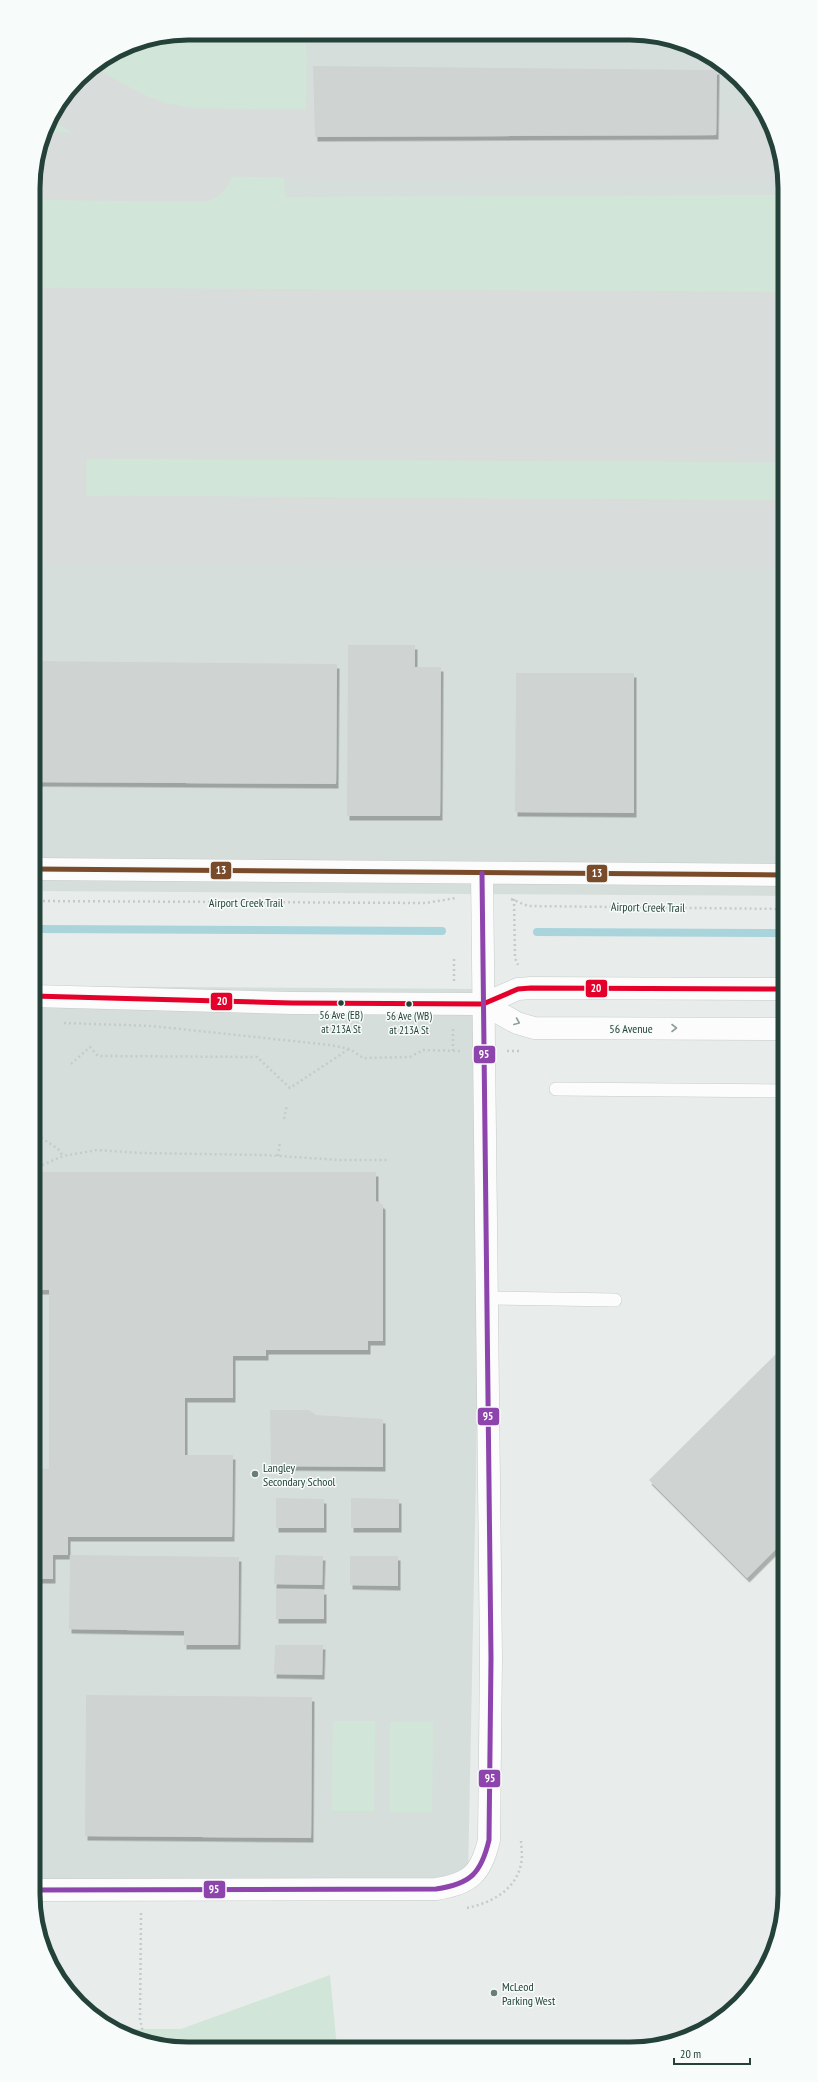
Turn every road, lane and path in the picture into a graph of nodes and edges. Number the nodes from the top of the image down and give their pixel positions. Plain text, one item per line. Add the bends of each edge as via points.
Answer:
1 (40, 869) edge
2 (482, 873) junction
3 (778, 875) edge
4 (458, 898) dead end
5 (40, 901) edge
6 (778, 909) edge
7 (515, 958) dead end
8 (778, 990) edge
9 (40, 996) edge
10 (483, 1004) junction
11 (57, 1023) dead end
12 (778, 1029) edge
13 (350, 1049) junction
14 (453, 1051) dead end
15 (71, 1064) dead end
16 (556, 1088) dead end
17 (778, 1091) edge
18 (287, 1105) dead end
19 (284, 1119) dead end
20 (40, 1137) edge
21 (280, 1142) dead end
22 (63, 1156) junction
23 (278, 1156) junction
24 (387, 1160) dead end
25 (40, 1166) edge
26 (487, 1298) junction
27 (615, 1300) dead end
28 (40, 1890) edge
29 (141, 1919) dead end
30 (144, 2035) edge

1 - 2 street
2 - 3 street
2 - 10 street
4 - 5 path, Airport Creek Trail via 426,902
6 - 7 path, Airport Creek Trail via 528,906 514,899
8 - 10 street, 56 Avenue via 531,988 518,989
9 - 10 street, 56 Avenue via 292,1003
10 -> 12 street, 56 Avenue via 517,1023 534,1028
10 - 26 street
11 - 13 path via 152,1026
13 - 14 path via 363,1058 410,1057 423,1050
13 - 15 path via 290,1088 257,1056 98,1056 90,1047
16 - 17 lane
18 - 19 path
20 - 22 path via 58,1149
21 - 23 path
22 - 23 path via 97,1150
22 - 25 path
23 - 24 path
26 - 27 lane
26 - 28 street via 491,1658 488,1840 485,1856 478,1870 468,1880 436,1889
29 - 30 path via 140,2019

